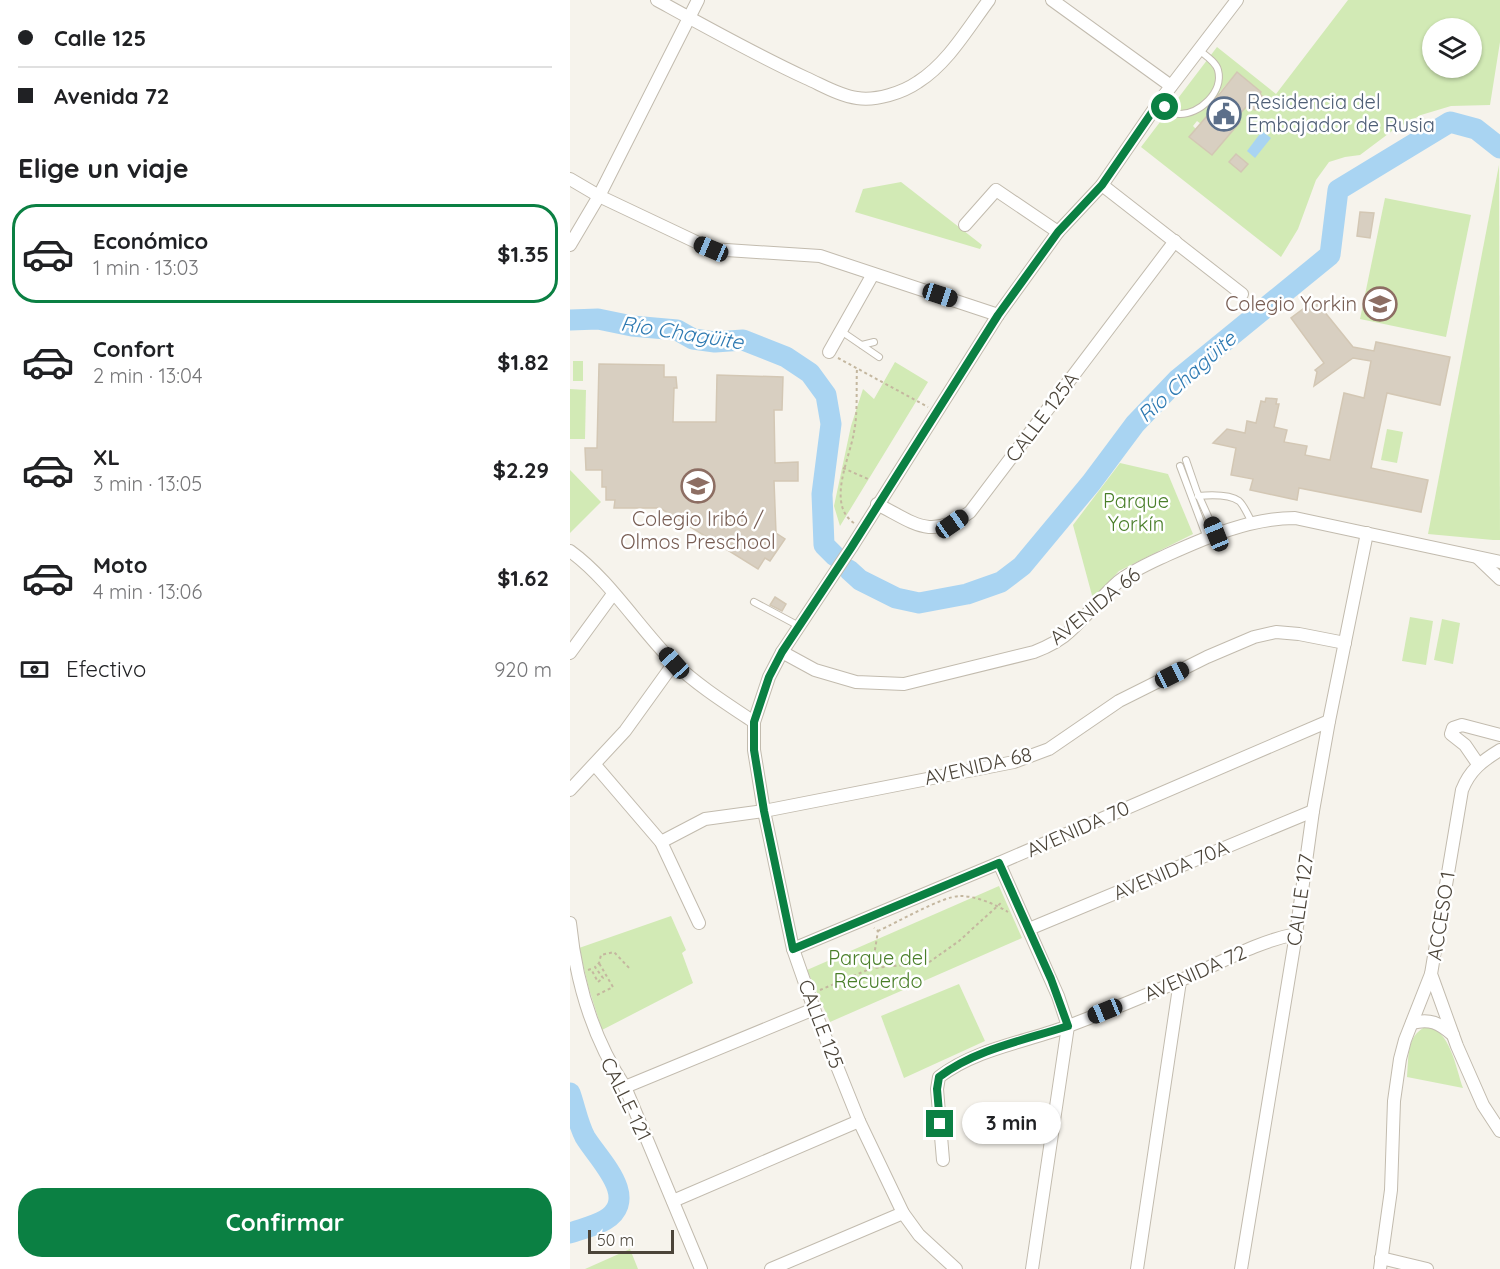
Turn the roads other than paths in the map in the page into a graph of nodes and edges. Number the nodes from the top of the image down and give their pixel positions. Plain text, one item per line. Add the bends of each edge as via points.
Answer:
1 (657, 0) edge
2 (698, 0) edge
3 (989, 0) edge
4 (1052, 0) edge
5 (1238, 0) edge
6 (688, 17) junction
7 (1198, 50) junction
8 (1171, 86) junction
9 (1159, 102) junction
10 (570, 179) edge
11 (1102, 185) junction
12 (600, 196) junction
13 (965, 225) dead end
14 (1058, 232) junction
15 (1175, 241) junction
16 (570, 245) edge
17 (873, 274) junction
18 (1242, 294) dead end
19 (998, 315) junction
20 (841, 331) junction
21 (874, 342) dead end
22 (862, 345) junction
23 (829, 352) road end
24 (879, 357) dead end
25 (1186, 460) dead end
26 (1180, 466) dead end
27 (1201, 496) junction
28 (1192, 497) junction
29 (877, 504) junction
30 (1252, 522) junction
31 (1367, 533) junction
32 (1211, 536) junction
33 (570, 551) edge
34 (1478, 558) junction
35 (1500, 562) edge
36 (1500, 579) edge
37 (613, 594) junction
38 (754, 602) dead end
39 (799, 626) junction
40 (1345, 644) junction
41 (782, 652) junction
42 (570, 653) edge
43 (674, 663) junction
44 (1329, 721) junction
45 (754, 722) junction
46 (1500, 735) edge
47 (1500, 750) edge
48 (1478, 764) junction
49 (595, 765) junction
50 (570, 790) edge
51 (764, 811) junction
52 (1313, 811) junction
53 (661, 842) junction
54 (999, 863) junction
55 (570, 923) edge
56 (699, 923) dead end
57 (1026, 923) junction
58 (1296, 934) junction
59 (793, 949) junction
60 (1431, 974) junction
61 (1180, 981) junction
62 (814, 1009) junction
63 (1412, 1023) junction
64 (1068, 1026) junction
65 (1453, 1035) junction
66 (625, 1087) junction
67 (859, 1121) junction
68 (1500, 1131) edge
69 (944, 1160) dead end
70 (673, 1202) junction
71 (903, 1213) junction
72 (1380, 1263) edge
73 (701, 1269) edge
74 (771, 1269) edge
75 (956, 1269) edge
76 (1032, 1269) edge
77 (1137, 1269) edge
78 (1241, 1269) edge
79 (1427, 1269) edge

1 - 6 street
2 - 6 street
3 - 6 street via 935,69 917,83 875,98 857,98 834,91
4 - 8 street
5 - 7 street, CALLE 125
6 - 12 street
7 - 8 street, CALLE 125
7 - 9 lane via 1218,70 1212,95 1204,106 1178,114
8 - 9 street, CALLE 125
9 - 11 street, CALLE 125
10 - 12 street
11 - 14 street, CALLE 125
11 - 15 street
12 - 16 street
12 - 17 street via 711,249 820,256
13 - 14 street via 996,190
14 - 19 street, CALLE 125
15 - 18 street
15 - 29 street, CALLE 125A via 970,512 952,524 934,528 916,524
17 - 19 street
17 - 20 street
19 - 29 street, CALLE 125
20 - 22 lane
20 - 23 street
21 - 22 lane
22 - 24 lane
25 - 27 lane
26 - 28 lane
27 - 28 lane
27 - 30 lane via 1240,502
27 - 32 lane
28 - 32 lane
29 - 39 street, CALLE 125
30 - 31 street, AVENIDA 66 via 1294,518
30 - 32 street, AVENIDA 66
31 - 34 street, AVENIDA 66
31 - 40 street, CALLE 127
32 - 41 street, AVENIDA 66 via 1132,571 1069,632 1034,652 904,684 856,682 816,670
33 - 37 street
34 - 35 street, AVENIDA 66
34 - 36 street
37 - 42 street
37 - 43 street
38 - 39 lane
39 - 41 street, CALLE 125
40 - 44 street, CALLE 127
40 - 51 street, AVENIDA 68 via 1276,632 1254,637 1119,701 1049,749 1014,762
41 - 45 street, CALLE 125
43 - 45 street
43 - 49 street
44 - 52 street, CALLE 127
44 - 54 street, AVENIDA 70
45 - 51 street, CALLE 125 via 754,750
46 - 48 street via 1462,725 1452,728 1451,734 1465,745
47 - 48 street, ACCESO 1
48 - 60 street, ACCESO 1 via 1462,790
49 - 50 street
49 - 53 street
51 - 53 street, AVENIDA 68 via 705,819
51 - 59 street, CALLE 125
52 - 57 street, AVENIDA 70A
52 - 58 street, CALLE 127
53 - 56 street
54 - 57 street
54 - 59 street, AVENIDA 70
55 - 66 street, CALLE 121 via 580,985 594,1032
57 - 64 street
58 - 61 street, AVENIDA 72 via 1272,939
58 - 78 street, CALLE 127
59 - 62 street, CALLE 125
60 - 63 street
60 - 65 street, ACCESO 1
61 - 64 street, AVENIDA 72
61 - 77 street
62 - 66 street
62 - 67 street, CALLE 125
63 - 65 street via 1435,1021
63 - 72 street via 1400,1059 1394,1101 1392,1190
64 - 69 street, AVENIDA 72 via 1006,1044 950,1068 939,1077
64 - 76 street
65 - 68 street, ACCESO 1 via 1483,1105
66 - 70 street, CALLE 121
67 - 70 street
67 - 71 street, CALLE 125
70 - 73 street, CALLE 121
71 - 74 street
71 - 75 street, CALLE 125 via 919,1235
72 - 79 street

